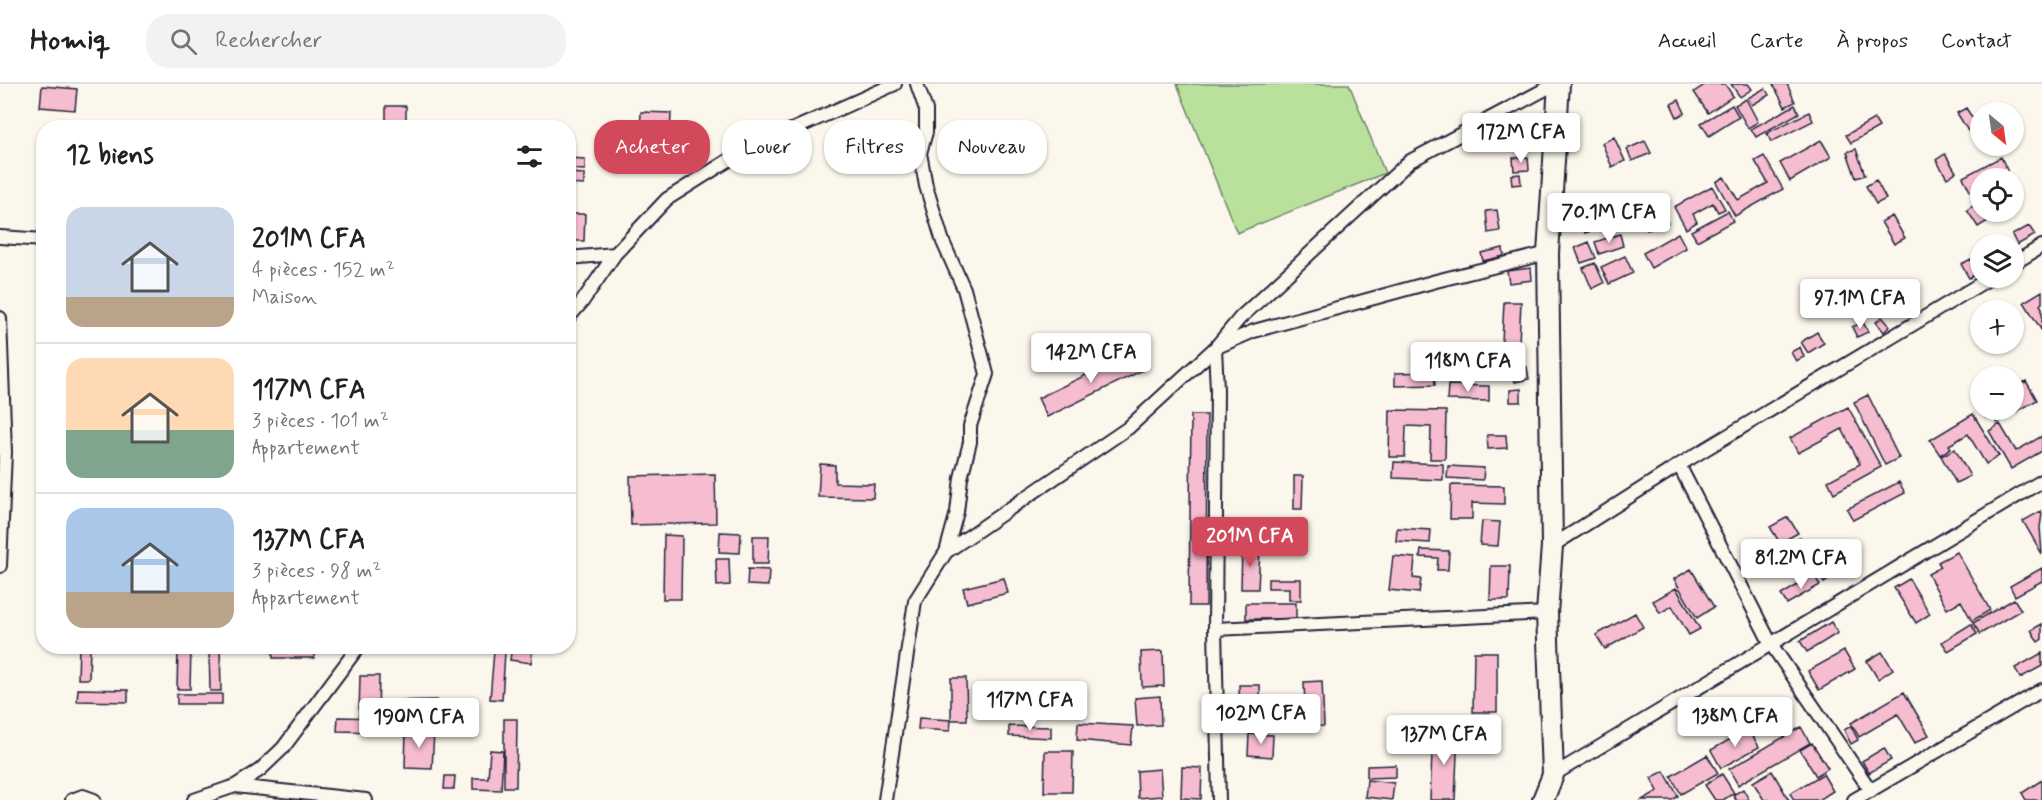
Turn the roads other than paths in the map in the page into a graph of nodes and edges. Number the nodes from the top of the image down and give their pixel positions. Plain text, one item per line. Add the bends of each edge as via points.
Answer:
1 (895, 84) edge
2 (917, 84) edge
3 (1557, 84) edge
4 (0, 237) edge
5 (36, 239) edge
6 (2042, 246) edge
7 (1548, 253) junction
8 (615, 254) junction
9 (576, 257) edge
10 (2024, 257) edge
11 (1973, 288) edge
12 (576, 309) edge
13 (0, 318) edge
14 (1215, 348) junction
15 (1679, 465) junction
16 (2042, 481) edge
17 (1552, 546) junction
18 (946, 552) junction
19 (0, 566) edge
20 (1547, 613) junction
21 (1215, 629) junction
22 (1771, 644) junction
23 (353, 654) edge
24 (2042, 690) edge
25 (1553, 774) junction
26 (235, 786) junction
27 (1871, 791) junction
28 (72, 800) edge
29 (94, 800) edge
30 (194, 800) edge
31 (366, 800) edge
32 (885, 800) edge
33 (1219, 800) edge
34 (1543, 800) edge
35 (1854, 800) edge

1 - 8 street via 740,153 667,199
2 - 18 street via 926,110 926,132 920,153 926,186 943,242 964,289 987,375 970,426 957,512
3 - 7 main road
3 - 14 street via 1410,161 1240,318
4 - 5 street
6 - 10 street
7 - 14 street via 1254,331
7 - 17 main road
8 - 9 street
8 - 12 street
11 - 15 street
13 - 19 street via 5,453
14 - 18 street via 1128,428
14 - 21 street
15 - 17 street
15 - 22 street
16 - 22 street
17 - 20 main road
18 - 32 street via 915,601
20 - 21 street
20 - 25 main road
21 - 33 street
22 - 25 street
22 - 27 street
23 - 26 street via 283,748
24 - 27 street
25 - 34 main road
26 - 30 street
26 - 31 street
27 - 35 street
28 - 29 street via 83,796

